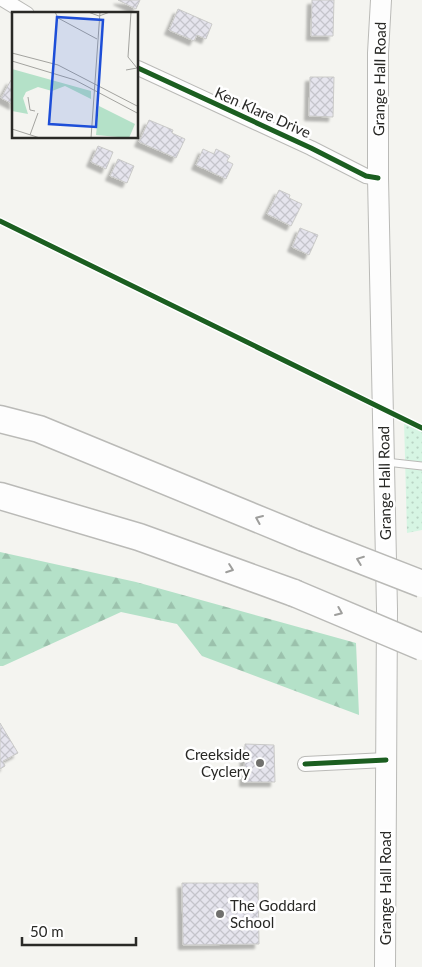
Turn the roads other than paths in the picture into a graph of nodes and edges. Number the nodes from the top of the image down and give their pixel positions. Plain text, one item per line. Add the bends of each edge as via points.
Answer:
1 (4, 0) edge
2 (381, 0) edge
3 (24, 12) edge
4 (139, 68) edge
5 (378, 178) junction
6 (0, 419) edge
7 (0, 433) edge
8 (383, 462) junction
9 (422, 466) edge
10 (198, 494) junction
11 (0, 496) edge
12 (0, 512) edge
13 (203, 559) junction
14 (422, 584) edge
15 (422, 647) edge
16 (386, 760) junction
17 (304, 764) dead end
18 (384, 967) edge

1 - 3 street
2 - 5 main road, Grange Hall Road
4 - 5 street, Ken Klare Drive via 366,176
5 - 8 main road, Grange Hall Road
6 - 10 highway via 39,429
7 - 10 highway via 79,454
8 - 9 lane
8 - 16 main road, Grange Hall Road via 387,609
14 -> 10 highway, bridge
11 - 13 highway
12 - 13 highway
13 -> 15 highway, bridge
16 - 17 street
16 - 18 main road, Grange Hall Road

